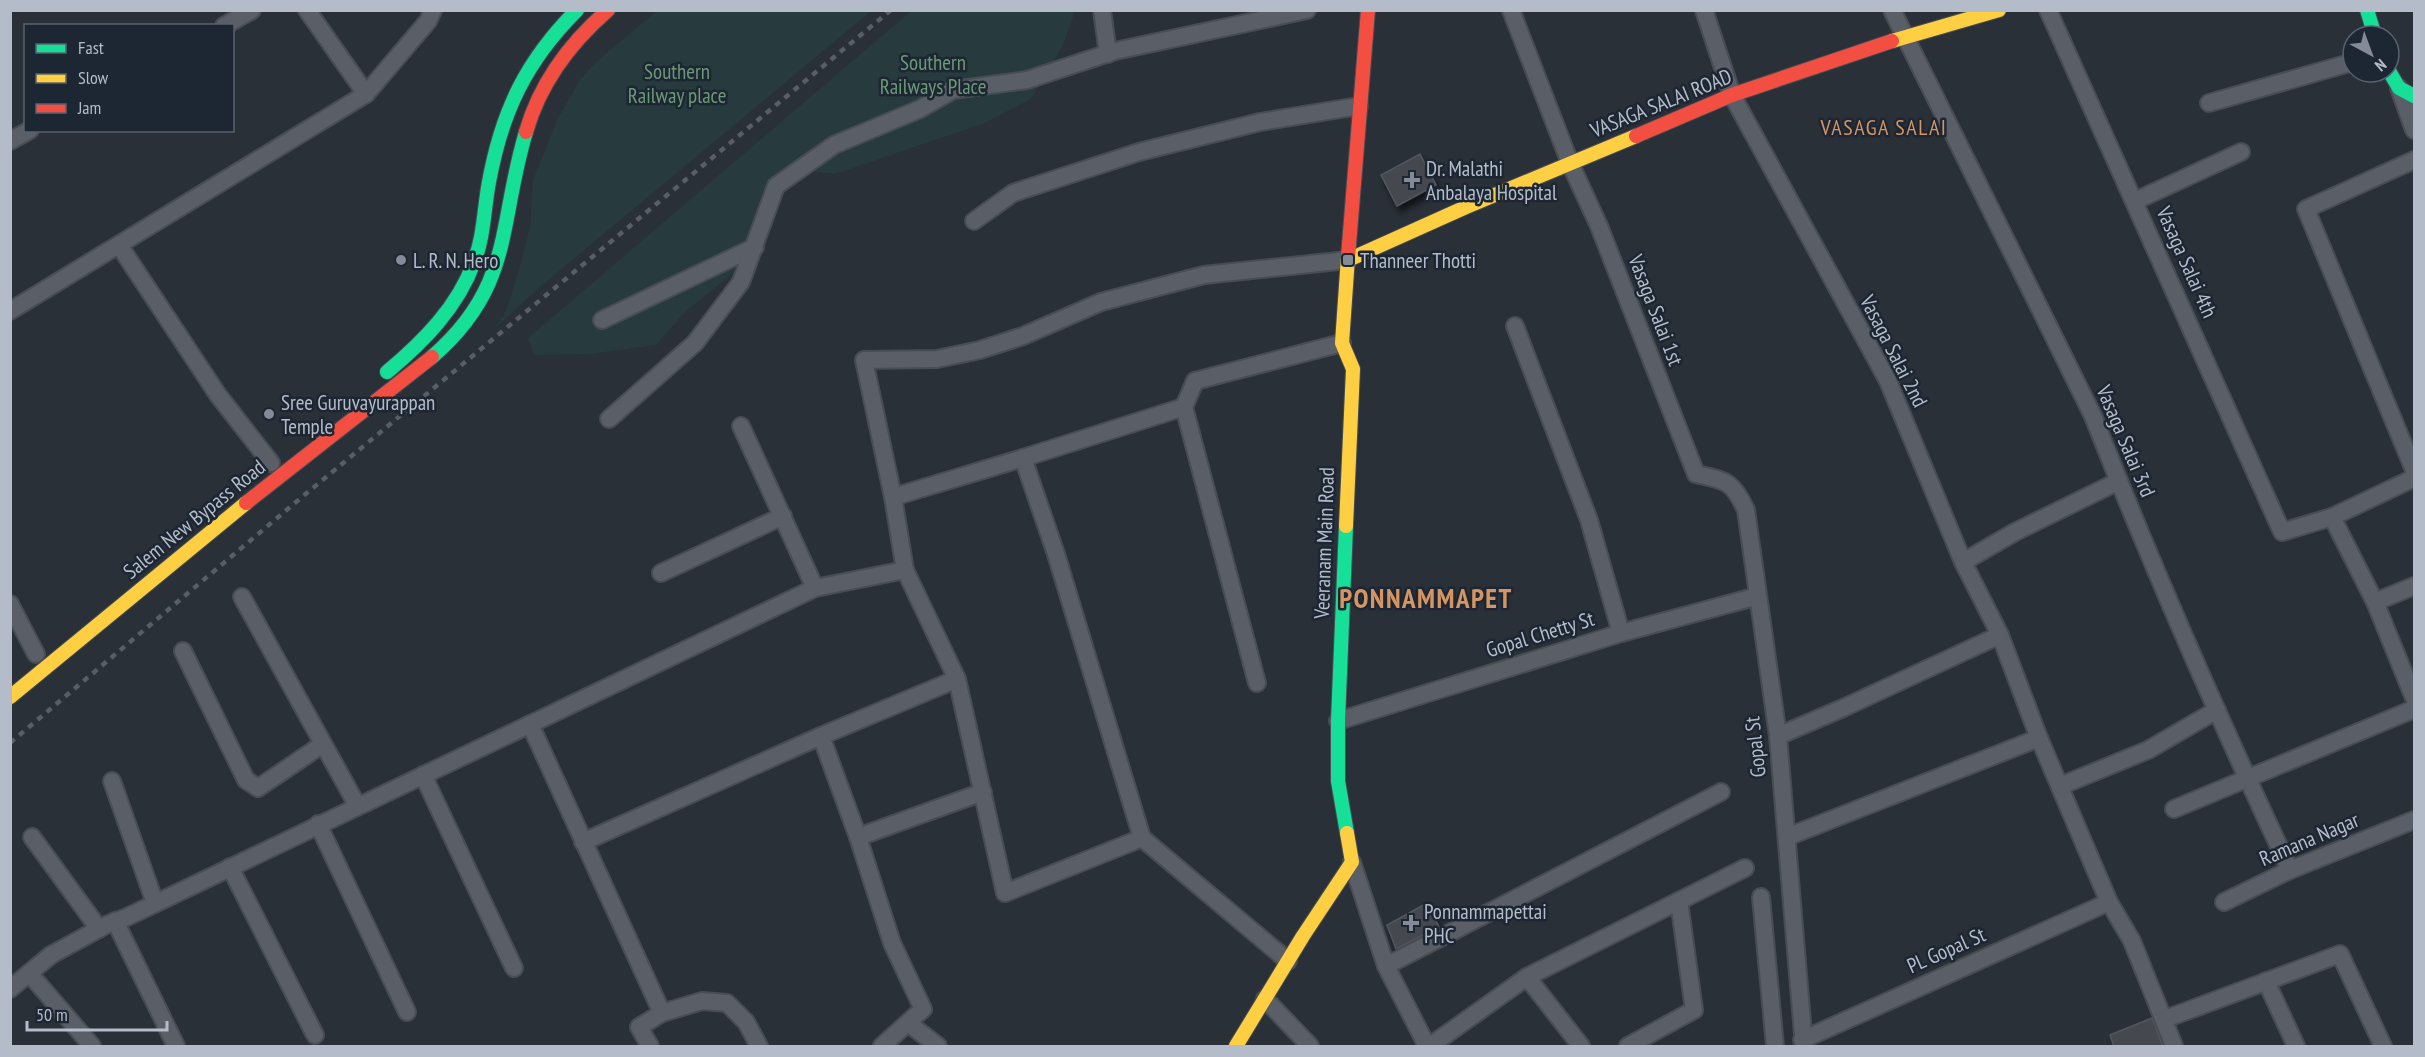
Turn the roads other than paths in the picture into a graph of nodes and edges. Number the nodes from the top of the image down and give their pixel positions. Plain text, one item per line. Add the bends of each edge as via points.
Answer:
1 (252, 10) edge
2 (308, 10) edge
3 (433, 10) edge
4 (577, 10) edge
5 (608, 10) edge
6 (1102, 10) edge
7 (1307, 10) edge
8 (1368, 10) edge
9 (1511, 10) edge
10 (1704, 10) edge
11 (1892, 10) edge
12 (1999, 10) edge
13 (2048, 10) edge
14 (228, 24) edge
15 (1905, 37) junction
16 (1108, 54) junction
17 (2341, 65) edge
18 (2397, 84) edge
19 (2399, 88) junction
20 (366, 94) junction
21 (1732, 95) junction
22 (2415, 96) edge
23 (2209, 103) dead end
24 (1359, 106) junction
25 (2415, 130) edge
26 (26, 132) edge
27 (10, 141) edge
28 (2241, 152) dead end
29 (2415, 160) edge
30 (1570, 163) junction
31 (2135, 201) junction
32 (974, 221) dead end
33 (119, 245) junction
34 (755, 247) junction
35 (1348, 260) junction
36 (10, 311) edge
37 (602, 321) dead end
38 (1515, 326) dead end
39 (1342, 343) junction
40 (379, 379) dead end
41 (1184, 407) junction
42 (609, 419) dead end
43 (741, 426) dead end
44 (1023, 458) junction
45 (271, 463) dead end
46 (2415, 470) edge
47 (1696, 474) joint
48 (2415, 478) edge
49 (2118, 481) junction
50 (893, 497) junction
51 (783, 516) junction
52 (2332, 517) junction
53 (1963, 562) junction
54 (905, 570) junction
55 (661, 573) dead end
56 (2415, 586) edge
57 (815, 588) junction
58 (1758, 596) junction
59 (242, 597) dead end
60 (2375, 602) junction
61 (10, 604) edge
62 (1621, 633) junction
63 (2000, 635) junction
64 (183, 651) dead end
65 (36, 654) dead end
66 (957, 679) junction
67 (1257, 683) dead end
68 (10, 697) edge
69 (2415, 698) edge
70 (2415, 709) edge
71 (2217, 710) junction
72 (1338, 721) junction
73 (530, 724) junction
74 (821, 736) junction
75 (1778, 736) junction
76 (2039, 738) junction
77 (323, 744) junction
78 (423, 775) junction
79 (2247, 779) junction
80 (112, 781) dead end
81 (2060, 786) junction
82 (983, 792) junction
83 (1721, 792) dead end
84 (357, 806) junction
85 (2174, 809) dead end
86 (2414, 820) edge
87 (318, 824) junction
88 (32, 837) dead end
89 (858, 837) junction
90 (1787, 837) junction
91 (1142, 838) junction
92 (583, 842) junction
93 (1352, 862) junction
94 (230, 867) junction
95 (1745, 868) dead end
96 (2290, 870) junction
97 (1761, 897) dead end
98 (1679, 901) junction
99 (2109, 902) junction
100 (2224, 902) dead end
101 (155, 903) junction
102 (115, 921) junction
103 (99, 929) junction
104 (1288, 961) junction
105 (1386, 966) junction
106 (514, 968) dead end
107 (29, 973) junction
108 (1527, 977) junction
109 (2266, 981) junction
110 (10, 989) edge
111 (1265, 999) junction
112 (407, 1012) dead end
113 (662, 1013) junction
114 (2165, 1019) junction
115 (908, 1023) junction
116 (315, 1035) dead end
117 (1803, 1043) edge
118 (92, 1047) edge
119 (176, 1047) edge
120 (650, 1047) edge
121 (759, 1047) edge
122 (882, 1047) edge
123 (938, 1047) edge
124 (1236, 1047) edge
125 (1310, 1047) edge
126 (1429, 1047) edge
127 (1581, 1047) edge
128 (1628, 1047) edge
129 (1775, 1047) edge
130 (2174, 1047) edge
131 (2296, 1047) edge
132 (2383, 1047) edge

1 - 14 street
2 - 20 street
3 - 20 street
4 - 40 main road via 555,30 518,85 494,151 475,261 462,288 429,333
5 - 68 main road, Salem New Bypass Road via 560,59 532,110 520,149 504,247 485,296 470,319 429,360
6 - 16 street
7 - 16 street
8 - 24 main road, Veeranam Main Road
9 - 30 street, Vasaga Salai 1st
10 - 21 street, Vasaga Salai 2nd
11 - 15 street, Vasaga Salai 3rd
12 - 15 main road, VASAGA SALAI ROAD
13 - 31 street, Vasaga Salai 4th
15 - 21 main road, VASAGA SALAI ROAD
15 - 49 street, Vasaga Salai 3rd via 2093,416
16 - 34 street via 1027,80 954,90 920,109 834,145 776,186
17 - 23 street
18 - 19 main road
19 - 22 main road
19 - 25 street
20 - 33 street
21 - 30 main road, VASAGA SALAI ROAD
21 - 53 street, Vasaga Salai 2nd via 1888,381
24 - 32 street via 1260,122 1139,152 1013,193
24 - 35 main road, Veeranam Main Road
26 - 27 street
28 - 31 street
29 - 46 street via 2306,209
30 - 35 main road, VASAGA SALAI ROAD
30 - 47 street, Vasaga Salai 1st via 1599,226
31 - 52 street, Vasaga Salai 4th via 2282,532
33 - 36 street
33 - 45 street via 218,395
34 - 37 street
34 - 42 street via 741,282 695,343
35 - 39 main road, Veeranam Main Road
35 - 50 street via 1204,275 1101,302 980,350 937,359 864,360
38 - 62 street via 1589,520
39 - 41 street via 1195,381
39 - 72 main road, Veeranam Main Road via 1353,369
41 - 44 street
41 - 67 street
43 - 51 street
44 - 50 street
44 - 91 street
47 - 58 street, Gopal St via 1725,480 1738,493 1746,510
48 - 52 street
49 - 53 street
49 - 71 street, Vasaga Salai 3rd
50 - 54 street
51 - 55 street
51 - 57 street
52 - 60 street
53 - 63 street, Vasaga Salai 2nd
54 - 57 street
54 - 66 street
56 - 60 street
57 - 73 street
58 - 62 street, Gopal Chetty St
58 - 75 street, Gopal St
59 - 77 street
60 - 69 street
61 - 65 street
62 - 72 street, Gopal Chetty St
63 - 75 street
63 - 76 street, Vasaga Salai 2nd
64 - 77 street via 246,780 258,788
66 - 74 street
66 - 82 street
70 - 79 street
71 - 79 street, Vasaga Salai 3rd
71 - 81 street via 2148,750
72 - 93 main road, Veeranam Main Road via 1338,781
73 - 78 street
73 - 92 street
74 - 89 street
74 - 92 street
75 - 90 street, Gopal St
76 - 81 street, Vasaga Salai 2nd
76 - 90 street
77 - 84 street
78 - 84 street
78 - 106 street
79 - 85 street
79 - 96 street, Vasaga Salai 3rd
80 - 101 street
81 - 99 street, Vasaga Salai 2nd
82 - 89 street
82 - 91 street via 1005,893
83 - 105 street
84 - 87 street
86 - 96 street, Ramana Nagar
87 - 94 street
87 - 112 street
88 - 103 street
89 - 115 street via 892,943 923,1009
90 - 117 street, Gopal St
91 - 104 street
92 - 113 street
93 - 104 main road
93 - 105 street
94 - 101 street
94 - 116 street
95 - 98 street
96 - 100 street, Ramana Nagar
97 - 129 street
98 - 108 street
98 - 128 street via 1694,1010
99 - 114 street, Vasaga Salai 2nd via 2133,941
99 - 117 street, PL Gopal St
101 - 102 street
102 - 103 street
102 - 119 street
103 - 107 street via 51,955
104 - 111 main road
105 - 126 street
107 - 110 street
107 - 118 street
108 - 126 street
108 - 127 street
109 - 114 street
109 - 131 street
109 - 132 street via 2340,954
111 - 124 main road
111 - 125 street
113 - 120 street via 639,1027
113 - 121 street via 702,1001 727,1003 747,1022
114 - 130 street, Vasaga Salai 2nd
115 - 122 street
115 - 123 street

